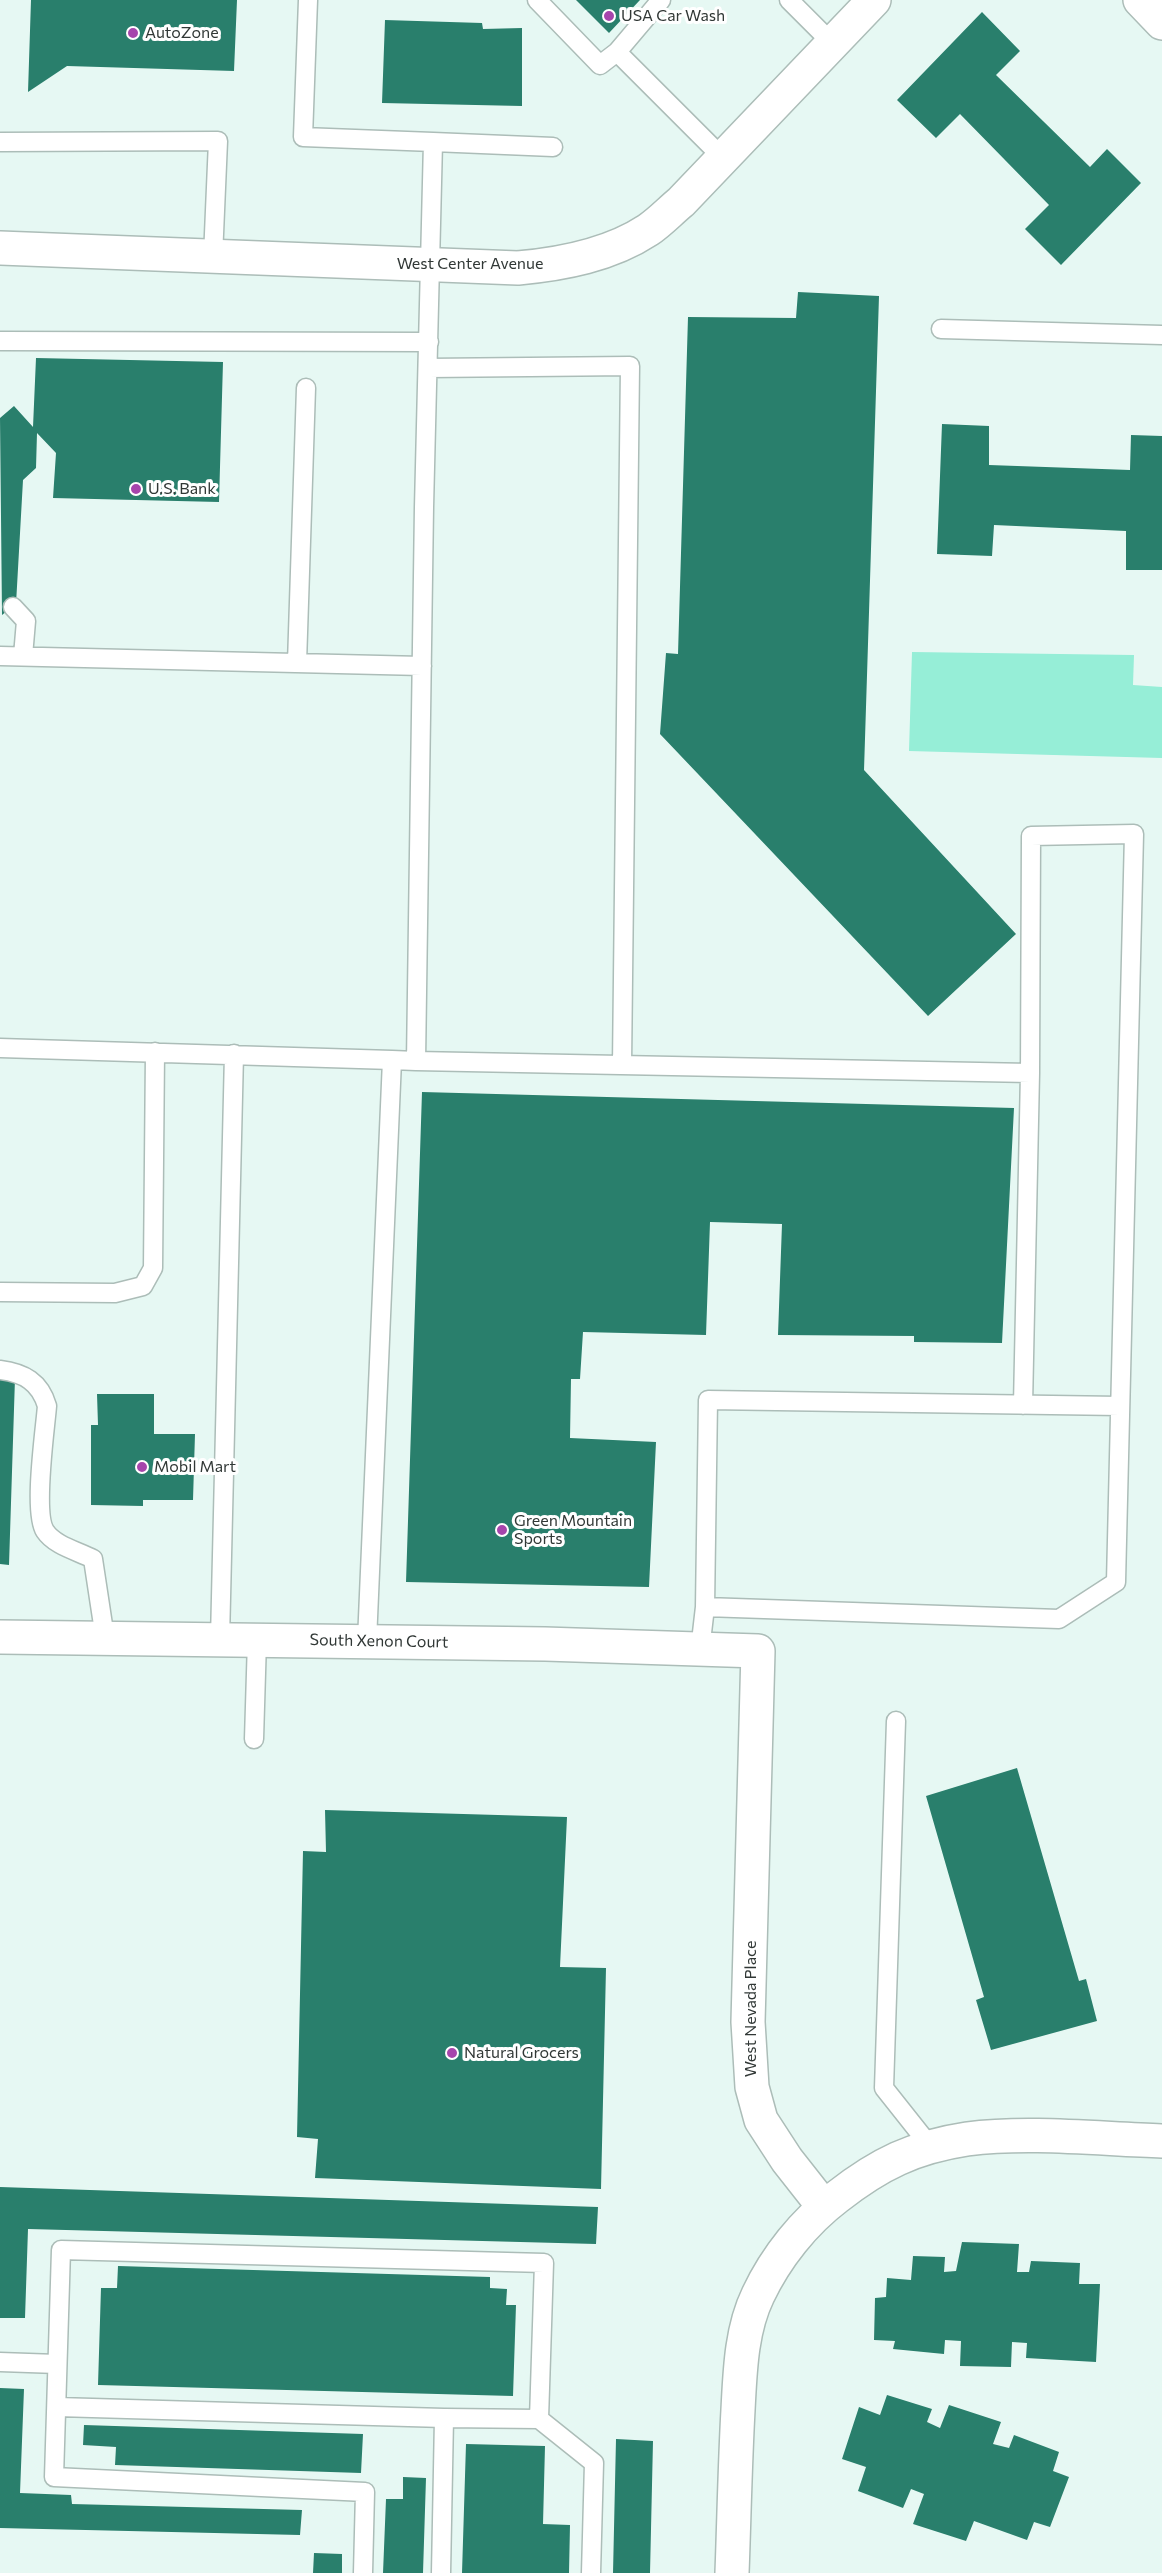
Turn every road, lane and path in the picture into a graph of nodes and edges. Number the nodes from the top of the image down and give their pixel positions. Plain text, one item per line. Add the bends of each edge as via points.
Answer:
1 (308, 0) edge
2 (537, 0) edge
3 (661, 0) edge
4 (789, 0) edge
5 (874, 0) edge
6 (1140, 0) edge
7 (1162, 23) edge
8 (832, 43) junction
9 (617, 52) junction
10 (0, 142) edge
11 (433, 142) junction
12 (553, 147) dead end
13 (723, 158) junction
14 (0, 248) edge
15 (213, 257) junction
16 (431, 266) junction
17 (941, 329) dead end
18 (1162, 335) edge
19 (0, 341) edge
20 (429, 342) junction
21 (428, 368) junction
22 (306, 388) dead end
23 (12, 607) dead end
24 (0, 656) edge
25 (23, 656) junction
26 (297, 663) junction
27 (422, 666) junction
28 (0, 1048) edge
29 (155, 1052) junction
30 (234, 1054) junction
31 (392, 1060) junction
32 (416, 1061) junction
33 (622, 1065) junction
34 (1030, 1073) junction
35 (0, 1292) edge
36 (0, 1370) edge
37 (1023, 1405) junction
38 (1120, 1406) junction
39 (705, 1607) junction
40 (0, 1636) edge
41 (105, 1638) junction
42 (220, 1639) junction
43 (257, 1640) junction
44 (367, 1641) junction
45 (700, 1650) junction
46 (758, 1651) joint
47 (896, 1721) dead end
48 (254, 1739) dead end
49 (1162, 2141) edge
50 (930, 2146) junction
51 (824, 2207) junction
52 (0, 2362) edge
53 (57, 2364) junction
54 (57, 2407) junction
55 (444, 2418) junction
56 (538, 2419) junction
57 (363, 2573) edge
58 (441, 2573) edge
59 (591, 2573) edge
60 (732, 2573) edge

1 - 11 lane via 303,137
2 - 9 lane via 600,65
3 - 9 lane
4 - 8 lane
5 - 8 street, West Center Avenue
6 - 7 street
8 - 13 street, West Center Avenue
9 - 13 lane
10 - 15 lane via 218,141
11 - 12 lane
11 - 16 lane
13 - 16 street, West Center Avenue via 648,230 614,247 554,265
14 - 15 street, West Center Avenue
15 - 16 street, West Center Avenue
16 - 20 lane
17 - 18 lane
19 - 20 lane
20 - 21 lane
21 - 27 lane
21 - 33 lane via 630,366
22 - 26 lane
23 - 25 lane via 26,621
24 - 25 lane
25 - 26 lane
26 - 27 lane
27 - 32 lane
28 - 29 lane
29 - 30 lane
29 - 35 lane via 153,1268 143,1286 115,1293
30 - 31 lane
30 - 42 lane
31 - 32 lane
31 - 44 lane
32 - 33 lane
33 - 34 lane
34 - 37 lane
34 - 38 lane via 1031,836 1134,834
36 - 41 lane via 24,1376 43,1395 46,1406 39,1514 45,1531 62,1545 93,1559
37 - 38 lane
37 - 39 lane via 708,1400
38 - 39 lane via 1116,1582 1059,1619
39 - 45 lane
40 - 41 street, South Xenon Court
41 - 42 street, South Xenon Court
42 - 43 street, South Xenon Court
43 - 44 street, South Xenon Court
43 - 48 lane
44 - 45 street, South Xenon Court
45 - 46 street, South Xenon Court
46 - 51 street, West Nevada Place via 748,2022 752,2087 761,2120
47 - 50 lane via 884,2088
49 - 50 street via 1028,2137 970,2139
50 - 51 street via 897,2157 864,2175
51 - 60 street via 773,2267 757,2296 746,2331 740,2373
52 - 53 lane
53 - 54 lane
53 - 56 lane via 62,2250 544,2263
54 - 55 lane
54 - 57 lane via 54,2477 365,2492
55 - 56 lane
55 - 58 lane
56 - 59 lane via 594,2463

